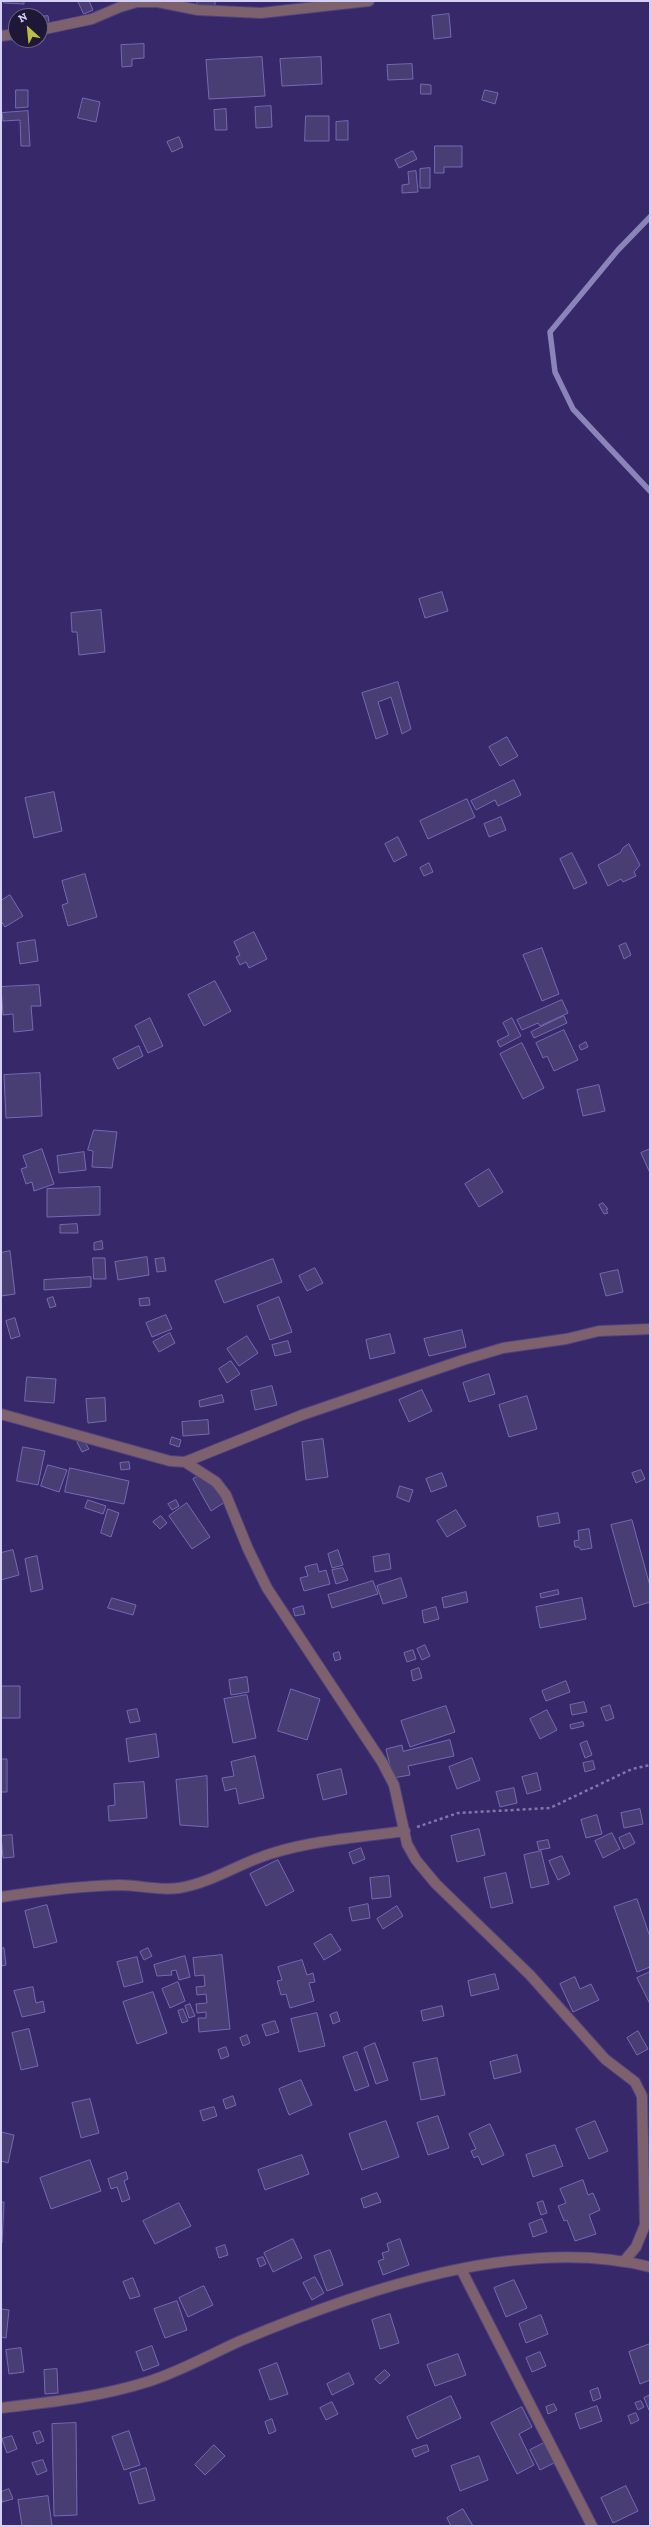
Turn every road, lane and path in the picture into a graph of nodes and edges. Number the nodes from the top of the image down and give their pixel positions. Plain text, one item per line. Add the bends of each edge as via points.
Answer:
1 (369, 1) edge
2 (48, 28) edge
3 (650, 1329) edge
4 (1, 1414) edge
5 (185, 1462) junction
6 (650, 1764) edge
7 (405, 1831) junction
8 (1, 1897) edge
9 (625, 2260) junction
10 (650, 2267) edge
11 (461, 2269) junction
12 (1, 2408) edge
13 (592, 2526) edge

1 - 2 street via 261,13 198,10 158,2 138,2 92,19
3 - 5 street via 599,1330 566,1339 503,1348 302,1415
4 - 5 street via 170,1461
5 - 7 street via 216,1482 226,1495 267,1588 382,1762 394,1785
6 - 7 path via 632,1769 550,1808 458,1813
7 - 8 street via 302,1845 272,1853 180,1888 154,1890 121,1885 81,1886
7 - 9 street via 407,1844 416,1860 436,1884 530,1975 605,2059 635,2082 642,2096 645,2225 641,2238
9 - 10 street
9 - 11 street via 567,2258 499,2262
11 - 12 street via 339,2302 152,2380 86,2398
11 - 13 street

